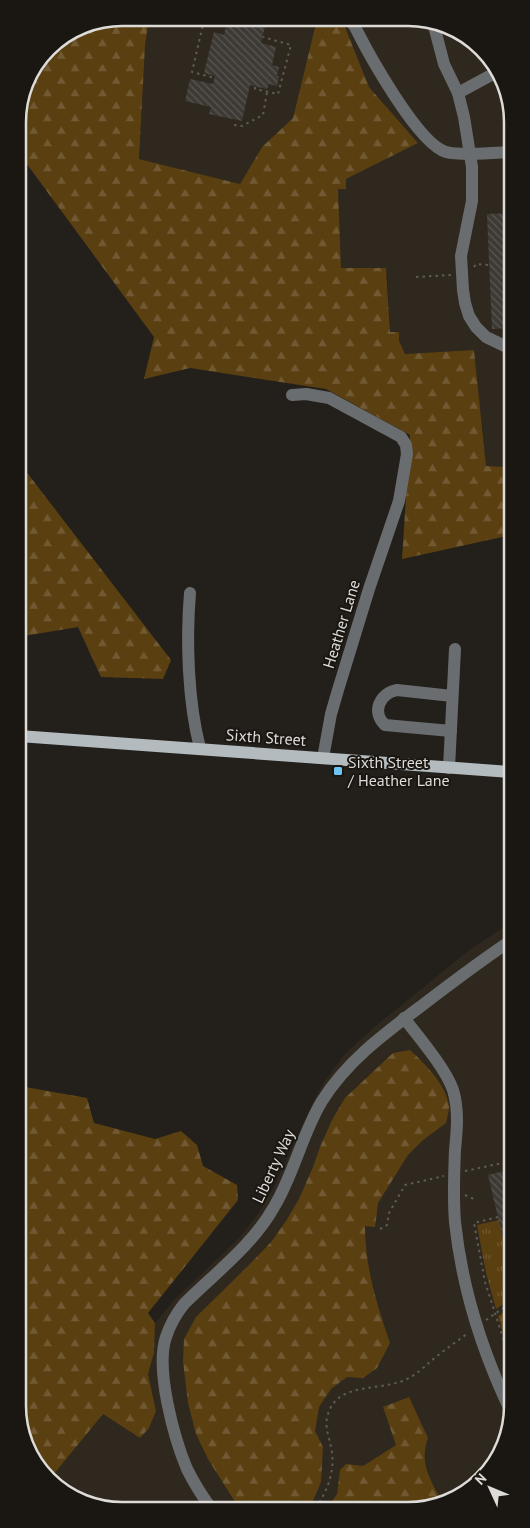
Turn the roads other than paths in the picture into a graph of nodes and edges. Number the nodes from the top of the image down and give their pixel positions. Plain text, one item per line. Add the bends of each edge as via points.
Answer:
1 (355, 26) edge
2 (435, 30) edge
3 (492, 75) edge
4 (458, 93) junction
5 (504, 152) edge
6 (470, 153) junction
7 (504, 346) edge
8 (292, 395) dead end
9 (190, 593) dead end
10 (455, 649) dead end
11 (452, 696) junction
12 (451, 731) junction
13 (26, 736) edge
14 (200, 748) junction
15 (323, 758) junction
16 (449, 768) junction
17 (504, 772) edge
18 (504, 945) edge
19 (404, 1018) junction
20 (504, 1396) edge
21 (207, 1502) edge

1 - 6 street via 382,78 425,136 440,150
2 - 4 street via 441,54
3 - 4 street
4 - 6 street
5 - 6 street
6 - 7 street via 472,200 461,256 465,303 476,327 486,337
8 - 15 street, Heather Lane via 328,398 401,437 407,454 399,501 338,690
9 - 14 street via 190,680
10 - 11 street
11 - 12 street
11 - 12 street via 389,691 380,701 378,712 384,725
12 - 16 street
13 - 14 main road, Sixth Street
14 - 15 main road, Sixth Street
15 - 16 main road, Sixth Street
16 - 17 main road, Sixth Street
18 - 19 street, Liberty Way
19 - 20 street via 452,1088 458,1125 454,1174 459,1250 477,1327
19 - 21 street, Liberty Way via 350,1064 322,1101 274,1207 253,1238 184,1304 165,1338 162,1369 178,1443 192,1479

